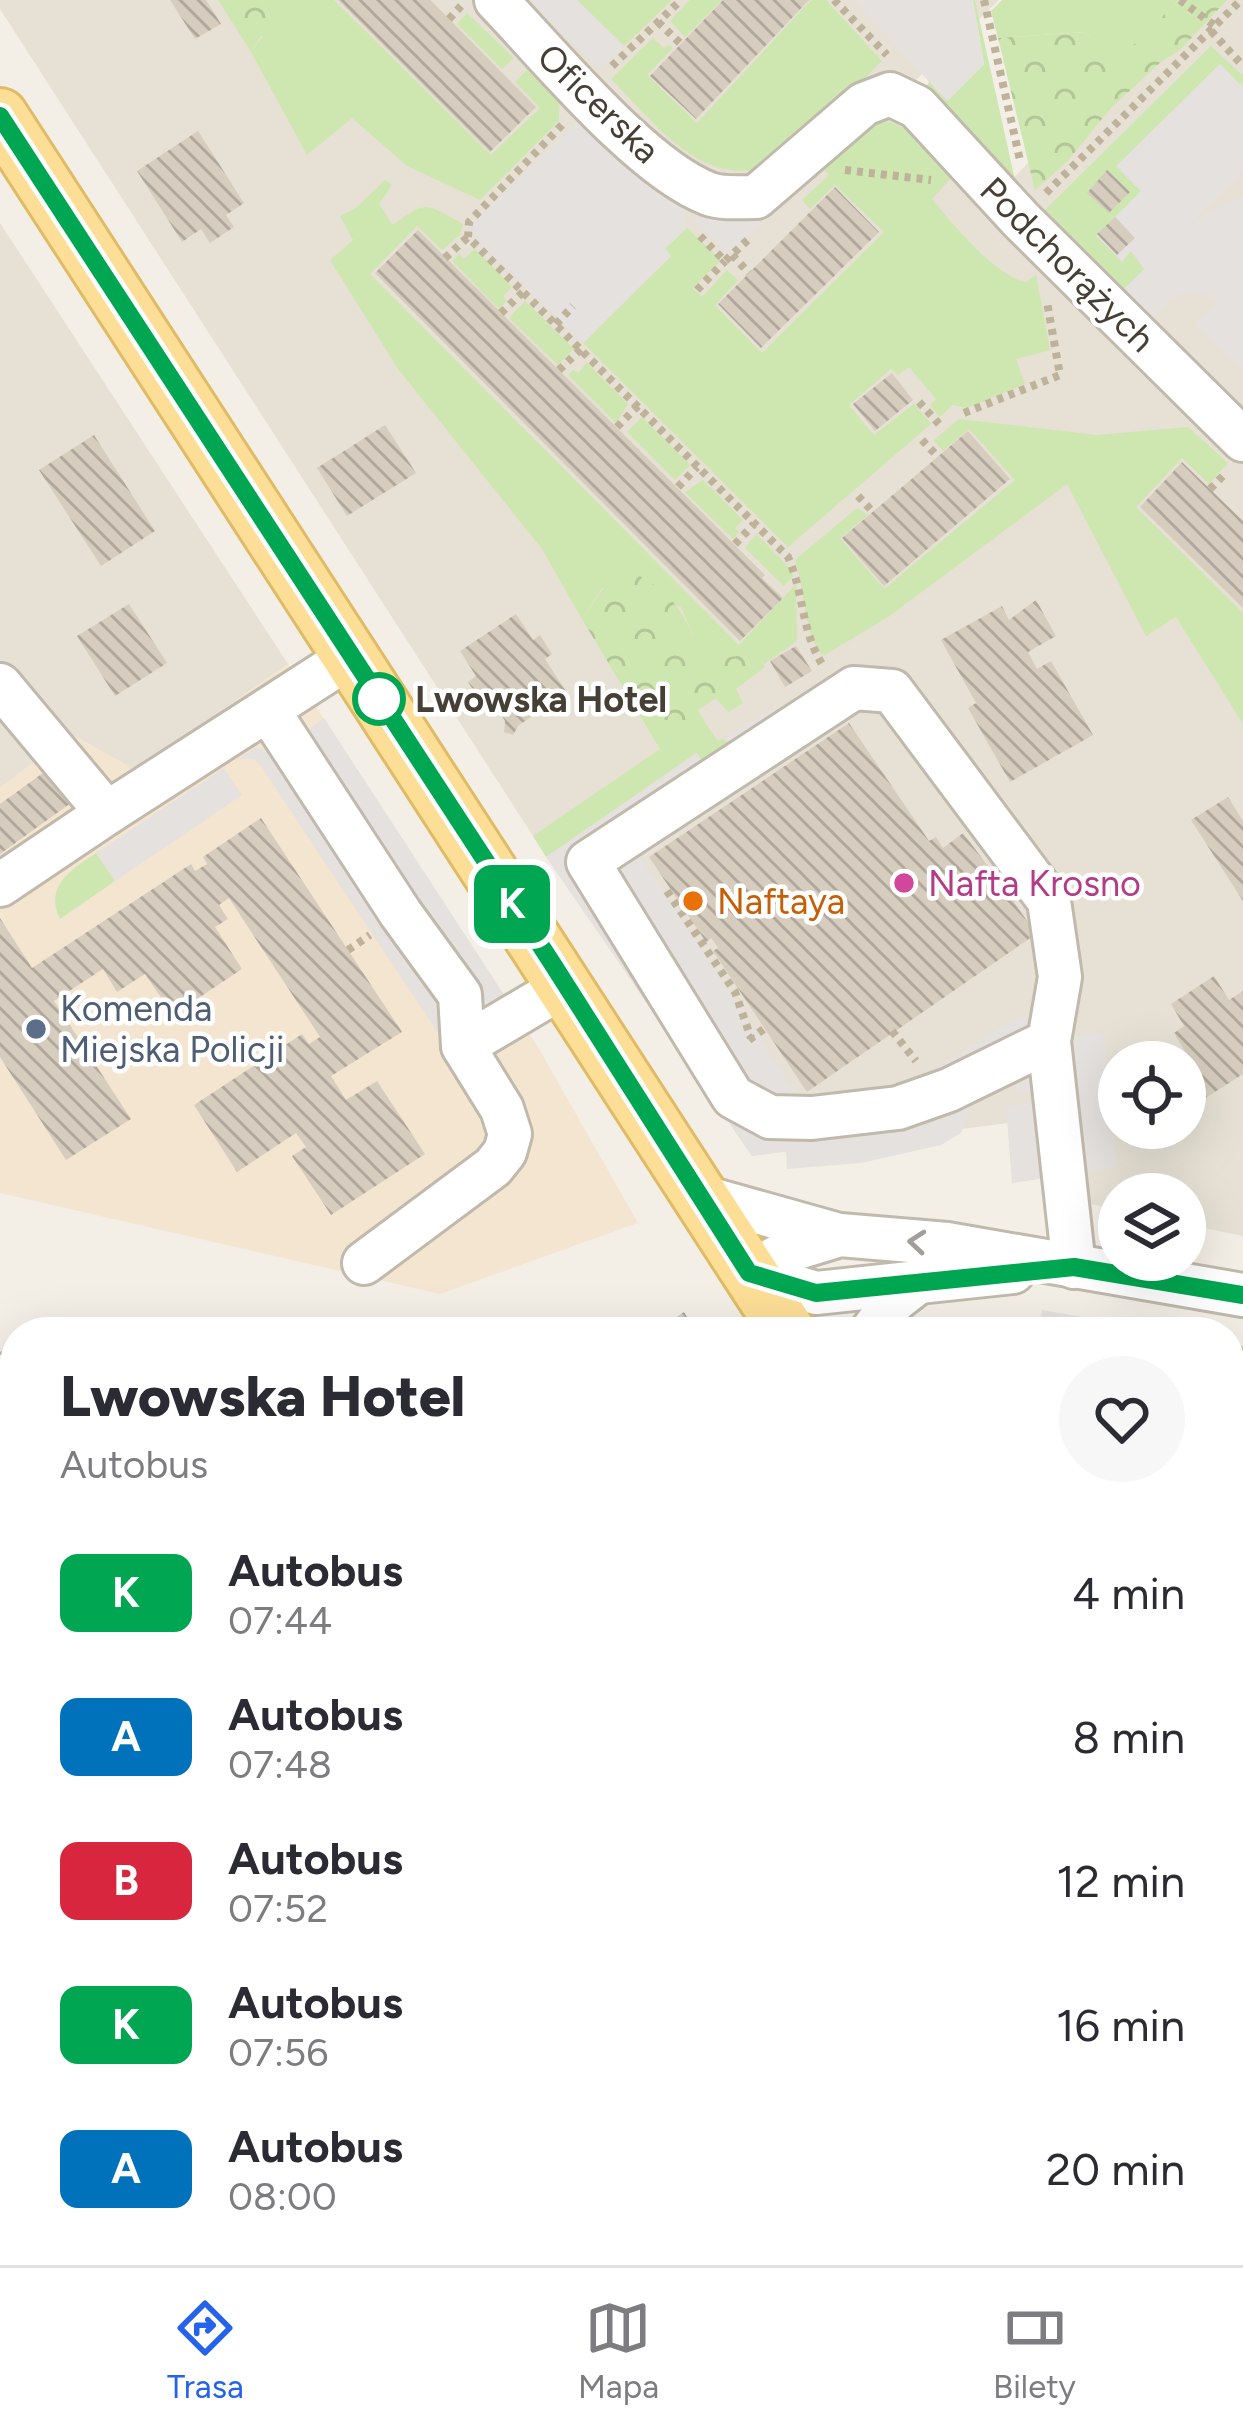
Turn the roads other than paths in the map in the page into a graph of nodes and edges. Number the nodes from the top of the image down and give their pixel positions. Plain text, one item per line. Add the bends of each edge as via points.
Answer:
1 (496, 0) edge
2 (890, 76) joint
3 (0, 116) edge
4 (1243, 440) edge
5 (351, 656) junction
6 (0, 685) edge
7 (268, 710) junction
8 (107, 813) junction
9 (0, 885) edge
10 (566, 985) junction
11 (1049, 1041) junction
12 (463, 1046) junction
13 (700, 1196) junction
14 (840, 1235) junction
15 (364, 1263) dead end
16 (1074, 1267) junction
17 (749, 1273) junction
18 (916, 1284) junction
19 (1243, 1295) edge
20 (778, 1317) edge
21 (882, 1317) edge

1 - 2 street, Oficerska via 629,138 712,196 756,197
2 - 4 street, Podchorążych
3 - 5 main road
5 - 7 street
5 - 10 main road
6 - 8 street
7 - 8 street
7 - 12 street via 460,995
8 - 9 street
10 - 12 street
10 - 13 main road
11 - 11 street via 898,1108 770,1117 734,1097 588,862 854,688 892,691 1049,902 1060,977
11 - 16 street
12 - 15 street via 502,1109 510,1134 505,1152
13 - 14 street
13 - 17 main road
16 -> 14 street
14 - 17 street
16 - 18 street
16 - 19 street
17 - 18 street via 816,1293
17 - 20 main road
18 - 21 street

